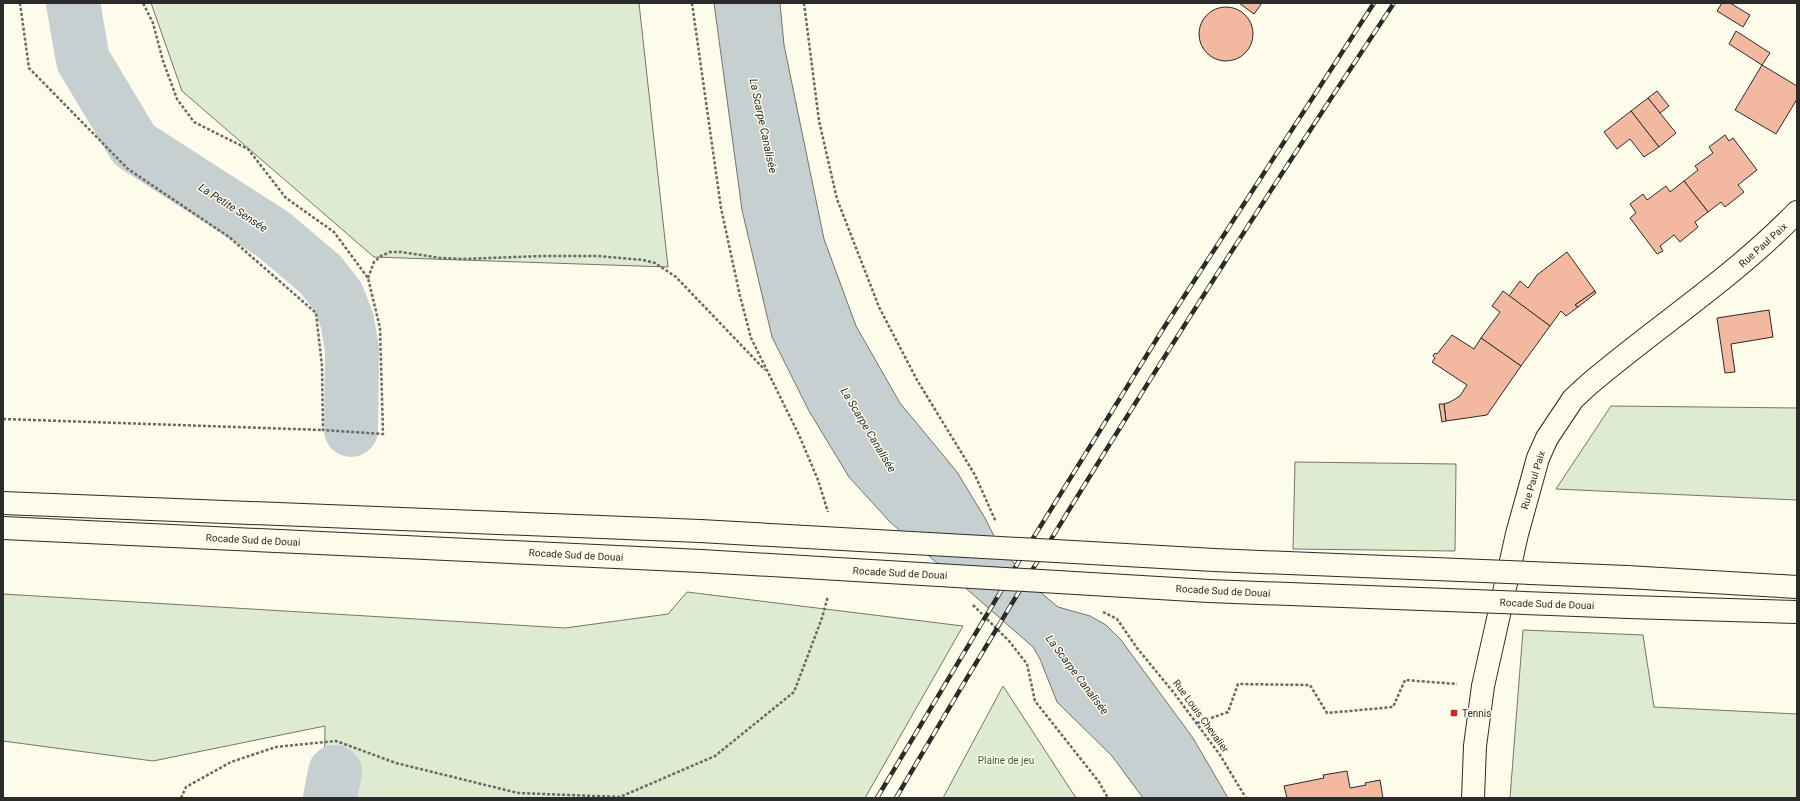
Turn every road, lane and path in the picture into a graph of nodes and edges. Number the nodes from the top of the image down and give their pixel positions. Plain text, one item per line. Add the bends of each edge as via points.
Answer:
1 (20, 3) edge
2 (143, 3) edge
3 (692, 3) edge
4 (804, 3) edge
5 (1797, 212) edge
6 (368, 278) junction
7 (767, 372) junction
8 (3, 419) edge
9 (323, 430) junction
10 (3, 502) edge
11 (828, 510) dead end
12 (996, 523) dead end
13 (3, 528) edge
14 (1797, 587) edge
15 (829, 593) dead end
16 (1096, 609) dead end
17 (1797, 612) edge
18 (1009, 641) dead end
19 (1483, 686) junction
20 (1197, 723) junction
21 (181, 798) edge
22 (1108, 798) edge
23 (1246, 798) edge
24 (1473, 798) edge

1 - 9 path via 29,68 128,168 229,237 316,313 322,366
2 - 6 path via 153,23 177,99 194,122 248,149 286,198 334,232
3 - 7 path via 721,208 730,254 752,338
4 - 12 path via 819,121 837,199 880,307 917,380 975,475
5 - 19 main road, Rue Paul Paix via 1759,250 1722,281 1596,378 1573,399 1560,417 1538,458 1517,534
6 - 7 path via 374,262 390,252 441,258 598,256 649,261 676,277
6 - 9 path via 380,328 383,434
7 - 11 path via 802,442
8 - 9 path
10 - 14 main road, bridge via 700,531 1214,560 1627,577
13 - 17 main road, Rocade Sud de Douai, bridge via 701,561 1209,591
15 - 21 path via 794,692 715,756 620,797 518,793 396,763 336,740 276,747 231,762 186,787
16 - 20 path, Rue Louis Chevalier via 1117,619
18 - 22 path via 1027,664 1035,701 1099,782
19 - 20 path via 1405,680 1393,707 1327,713 1310,685 1238,684 1228,712
19 - 24 main road, Rue Paul Paix via 1476,737
20 - 23 path, Rue Louis Chevalier

